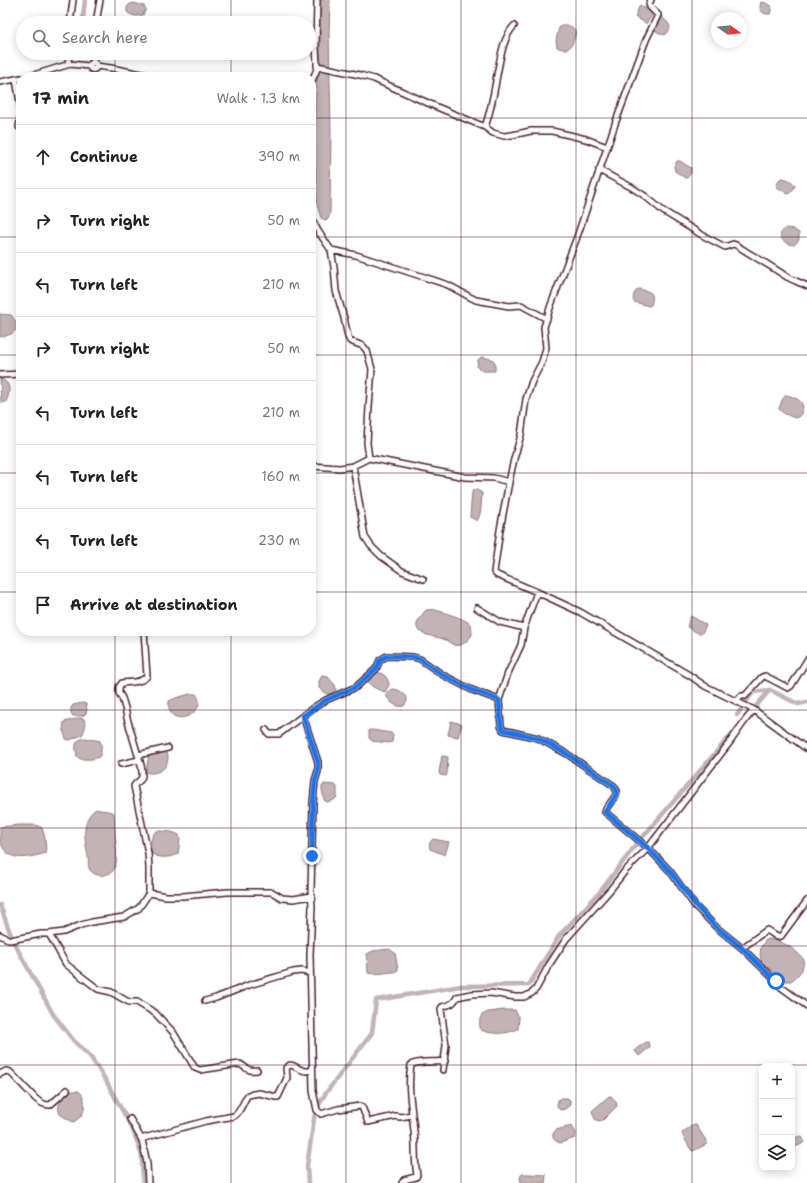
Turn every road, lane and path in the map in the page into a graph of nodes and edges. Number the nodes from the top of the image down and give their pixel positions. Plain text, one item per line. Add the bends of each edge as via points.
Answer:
1 (73, 0) edge
2 (100, 0) edge
3 (317, 0) edge
4 (651, 0) edge
5 (71, 16) edge
6 (97, 16) edge
7 (514, 26) dead end
8 (68, 60) edge
9 (93, 60) edge
10 (68, 64) junction
11 (93, 65) junction
12 (318, 66) junction
13 (43, 72) edge
14 (131, 72) edge
15 (316, 72) edge
16 (16, 79) edge
17 (0, 82) edge
18 (485, 127) junction
19 (607, 147) junction
20 (599, 170) junction
21 (316, 227) edge
22 (331, 250) junction
23 (807, 286) edge
24 (547, 318) junction
25 (16, 374) edge
26 (0, 376) edge
27 (369, 458) junction
28 (316, 466) edge
29 (353, 466) junction
30 (509, 482) junction
31 (423, 579) dead end
32 (537, 592) junction
33 (477, 608) dead end
34 (524, 628) junction
35 (144, 636) edge
36 (807, 660) edge
37 (499, 700) junction
38 (738, 702) junction
39 (754, 710) junction
40 (303, 716) junction
41 (266, 730) dead end
42 (168, 748) dead end
43 (807, 749) edge
44 (139, 757) junction
45 (120, 764) dead end
46 (647, 846) junction
47 (149, 893) junction
48 (312, 896) junction
49 (807, 901) edge
50 (49, 934) junction
51 (0, 935) edge
52 (742, 948) junction
53 (310, 972) junction
54 (205, 1001) dead end
55 (807, 1006) edge
56 (445, 1061) junction
57 (257, 1070) dead end
58 (312, 1070) junction
59 (443, 1070) dead end
60 (0, 1074) edge
61 (67, 1090) dead end
62 (412, 1115) junction
63 (130, 1120) dead end
64 (142, 1140) junction
65 (148, 1183) edge
66 (402, 1183) edge

1 - 5 street
2 - 6 street
3 - 12 street
4 - 19 street via 650,7 658,15 646,40
7 - 18 street via 508,35 500,60
8 - 10 street
9 - 11 street
10 - 11 street
10 - 13 street
11 - 14 street
12 - 15 street
12 - 18 street via 374,79
16 - 17 street
18 - 19 street via 504,136 531,131 552,131
19 - 20 street
20 - 23 street via 631,187 663,211 714,242 725,247 736,245
20 - 24 street
21 - 22 street
22 - 24 street via 356,255 448,285 476,300 509,306 521,305
22 - 27 street via 336,291 348,337 350,341 363,346 367,351 372,369 368,407
24 - 30 street via 544,327 546,348 526,399 521,435
25 - 26 street
27 - 29 street
27 - 30 street via 465,477 494,478
28 - 29 street
29 - 31 street via 365,537 371,546 402,571
30 - 32 street via 494,572
32 - 34 street
32 - 38 street via 580,612 705,686
33 - 34 street via 500,622
34 - 37 street via 521,645
35 - 44 street via 147,676 139,681 122,683 119,688
36 - 38 street via 788,688 765,676 745,696 741,696
37 - 40 street via 443,675 420,659 387,656 380,660 376,669 356,687 326,700
37 - 46 street via 503,730 538,738 614,786 616,795 605,812
38 - 39 street
39 - 43 street
39 - 46 street
40 - 41 street via 279,734 270,734
40 - 48 street via 318,762 313,803
42 - 44 street
44 - 45 street
44 - 47 street via 143,776 134,786 148,853
46 - 52 street via 670,871 696,906 716,927
46 - 56 street via 566,939 532,993 524,997 491,993 463,995 457,997 452,1004 442,1007
47 - 48 street via 183,896 227,892 272,892 282,898 293,899
47 - 50 street via 139,908 124,917 92,922 64,932
48 - 53 street
49 - 52 street via 781,936 777,937 767,930
50 - 51 street via 10,940
50 - 57 street via 66,964 80,976 98,988 125,1000 138,1002 154,1013 173,1032 195,1068 200,1070 240,1064 247,1070
52 - 55 street via 781,987
53 - 54 street via 302,970 288,973
53 - 58 street
56 - 59 street
56 - 62 street via 411,1065
58 - 62 street via 314,1098 317,1110 321,1114 361,1106 368,1122
58 - 64 street via 305,1071 294,1065 288,1066 287,1078 278,1097 259,1093 248,1095 234,1116 206,1121
60 - 61 street via 6,1070 10,1072 45,1105 50,1105
62 - 66 street via 417,1175
63 - 64 street
64 - 65 street via 148,1163

